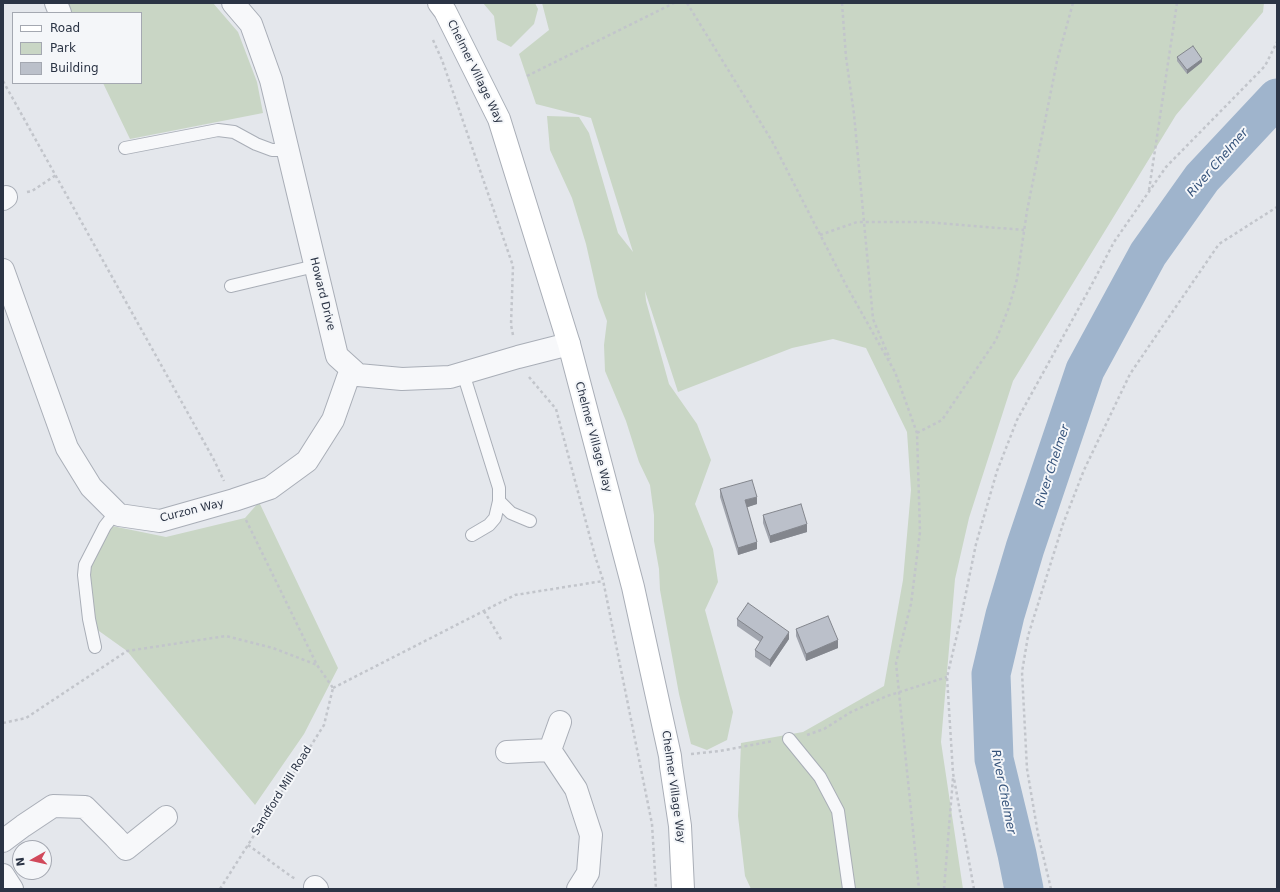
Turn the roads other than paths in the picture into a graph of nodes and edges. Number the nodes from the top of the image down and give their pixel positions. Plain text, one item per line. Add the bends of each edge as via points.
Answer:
1 (233, 3) edge
2 (439, 3) edge
3 (125, 148) dead end
4 (288, 150) junction
5 (315, 266) junction
6 (3, 270) edge
7 (231, 286) dead end
8 (569, 344) junction
9 (351, 369) junction
10 (463, 373) junction
11 (499, 501) junction
12 (116, 512) junction
13 (530, 521) dead end
14 (472, 535) dead end
15 (95, 647) dead end
16 (560, 722) dead end
17 (789, 739) road end
18 (550, 750) junction
19 (507, 752) dead end
20 (166, 816) dead end
21 (3, 841) edge
22 (3, 875) edge
23 (12, 889) edge
24 (578, 889) edge
25 (683, 889) edge
26 (849, 889) edge

1 - 4 street, Howard Drive via 251,24 271,80
2 - 8 street, Chelmer Village Way via 499,118
3 - 4 lane via 218,130 234,132 272,150
4 - 5 street, Howard Drive
5 - 7 lane
5 - 9 street, Howard Drive via 337,356
6 - 12 street, Curzon Way via 67,448 91,487
8 - 10 street, Howard Drive
8 - 25 street, Chelmer Village Way via 633,587 670,756 680,826
9 - 10 street, Howard Drive via 358,375 402,379 450,377
9 - 12 street, Curzon Way via 333,420 307,461 270,488 160,521 119,515
10 - 11 lane via 499,488
11 - 13 lane via 511,513
11 - 14 lane via 495,518 490,525
12 - 15 lane via 105,526 85,565 89,619
16 - 18 street
17 - 26 lane via 820,777 838,811
18 - 19 street
18 - 24 street via 576,789 592,836 588,873
20 - 21 street via 126,849 85,807 54,806
22 - 23 street

